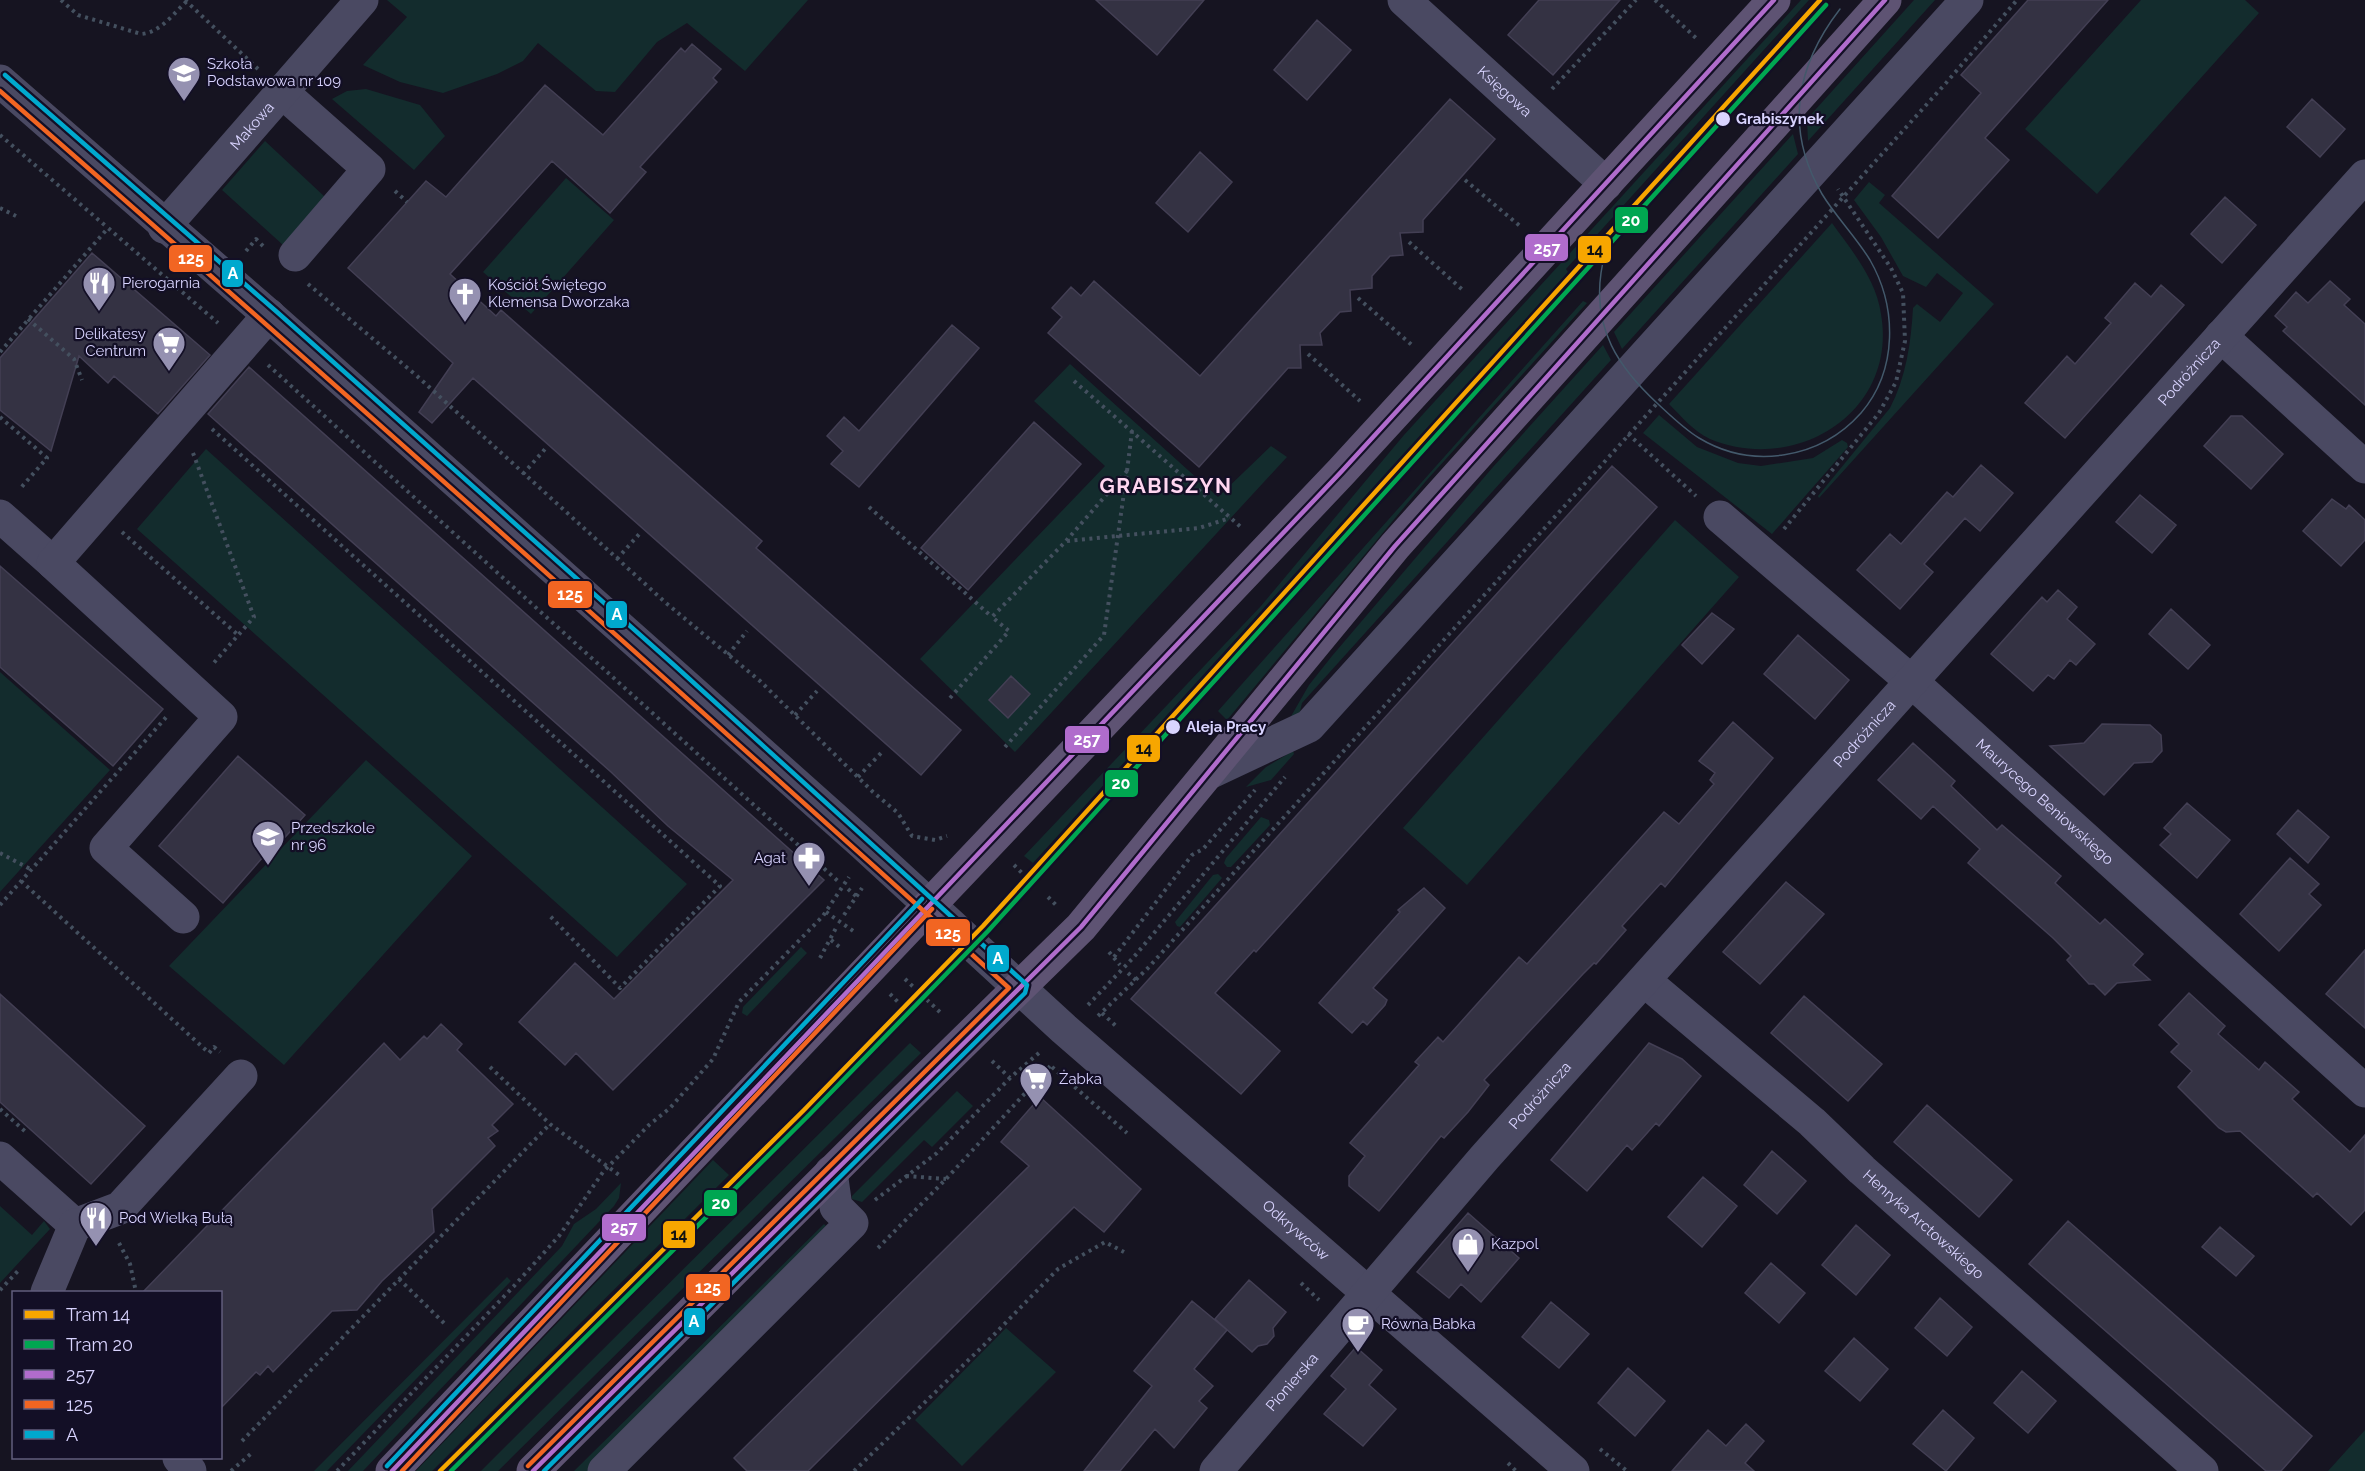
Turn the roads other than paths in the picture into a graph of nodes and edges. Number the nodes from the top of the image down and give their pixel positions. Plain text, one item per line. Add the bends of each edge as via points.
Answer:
1 (362, 0) edge
2 (1404, 0) edge
3 (1774, 0) edge
4 (1885, 0) edge
5 (1967, 0) edge
6 (0, 81) edge
7 (273, 83) junction
8 (2365, 176) edge
9 (1606, 184) junction
10 (164, 227) junction
11 (299, 267) road end
12 (269, 315) junction
13 (2222, 336) junction
14 (2365, 467) edge
15 (8, 505) edge
16 (1720, 517) road end
17 (53, 563) junction
18 (1911, 681) junction
19 (1211, 772) junction
20 (927, 904) junction
21 (183, 917) dead end
22 (1645, 981) junction
23 (1020, 988) junction
24 (241, 1076) road end
25 (2365, 1091) edge
26 (0, 1158) edge
27 (831, 1172) junction
28 (90, 1220) junction
29 (48, 1291) edge
30 (1369, 1293) junction
31 (180, 1459) edge
32 (190, 1471) edge
33 (392, 1471) edge
34 (533, 1471) edge
35 (604, 1471) edge
36 (1216, 1471) edge
37 (1573, 1471) edge
38 (2202, 1471) edge

1 - 7 street, Makowa
2 - 9 street, Księgowa
3 - 9 main road
4 - 19 main road via 1395,546
5 - 19 street via 1309,726
6 - 10 street
7 - 10 street, Makowa
7 - 11 street via 369,169
8 - 13 street, Podróżnicza
9 - 20 main road via 1341,472
10 - 12 street
12 - 17 street
12 - 20 street
13 - 14 street
13 - 18 street, Podróżnicza
15 - 17 street
16 - 18 street, Maurycego Beniowskiego
17 - 21 street via 221,717 106,848
18 - 22 street, Podróżnicza
18 - 25 street, Maurycego Beniowskiego
19 - 23 main road via 1081,927
20 - 23 street, Odkrywców
20 - 33 main road
22 - 30 street, Podróżnicza via 1485,1157
22 - 38 street, Henryka Arctowskiego via 1812,1122
23 - 27 main road
23 - 30 street, Odkrywców
24 - 28 street via 120,1208
26 - 28 street
27 - 34 main road
27 - 35 street via 836,1207 852,1223
28 - 29 street
30 - 36 street, Pionierska
30 - 37 street, Odkrywców
31 - 32 street

